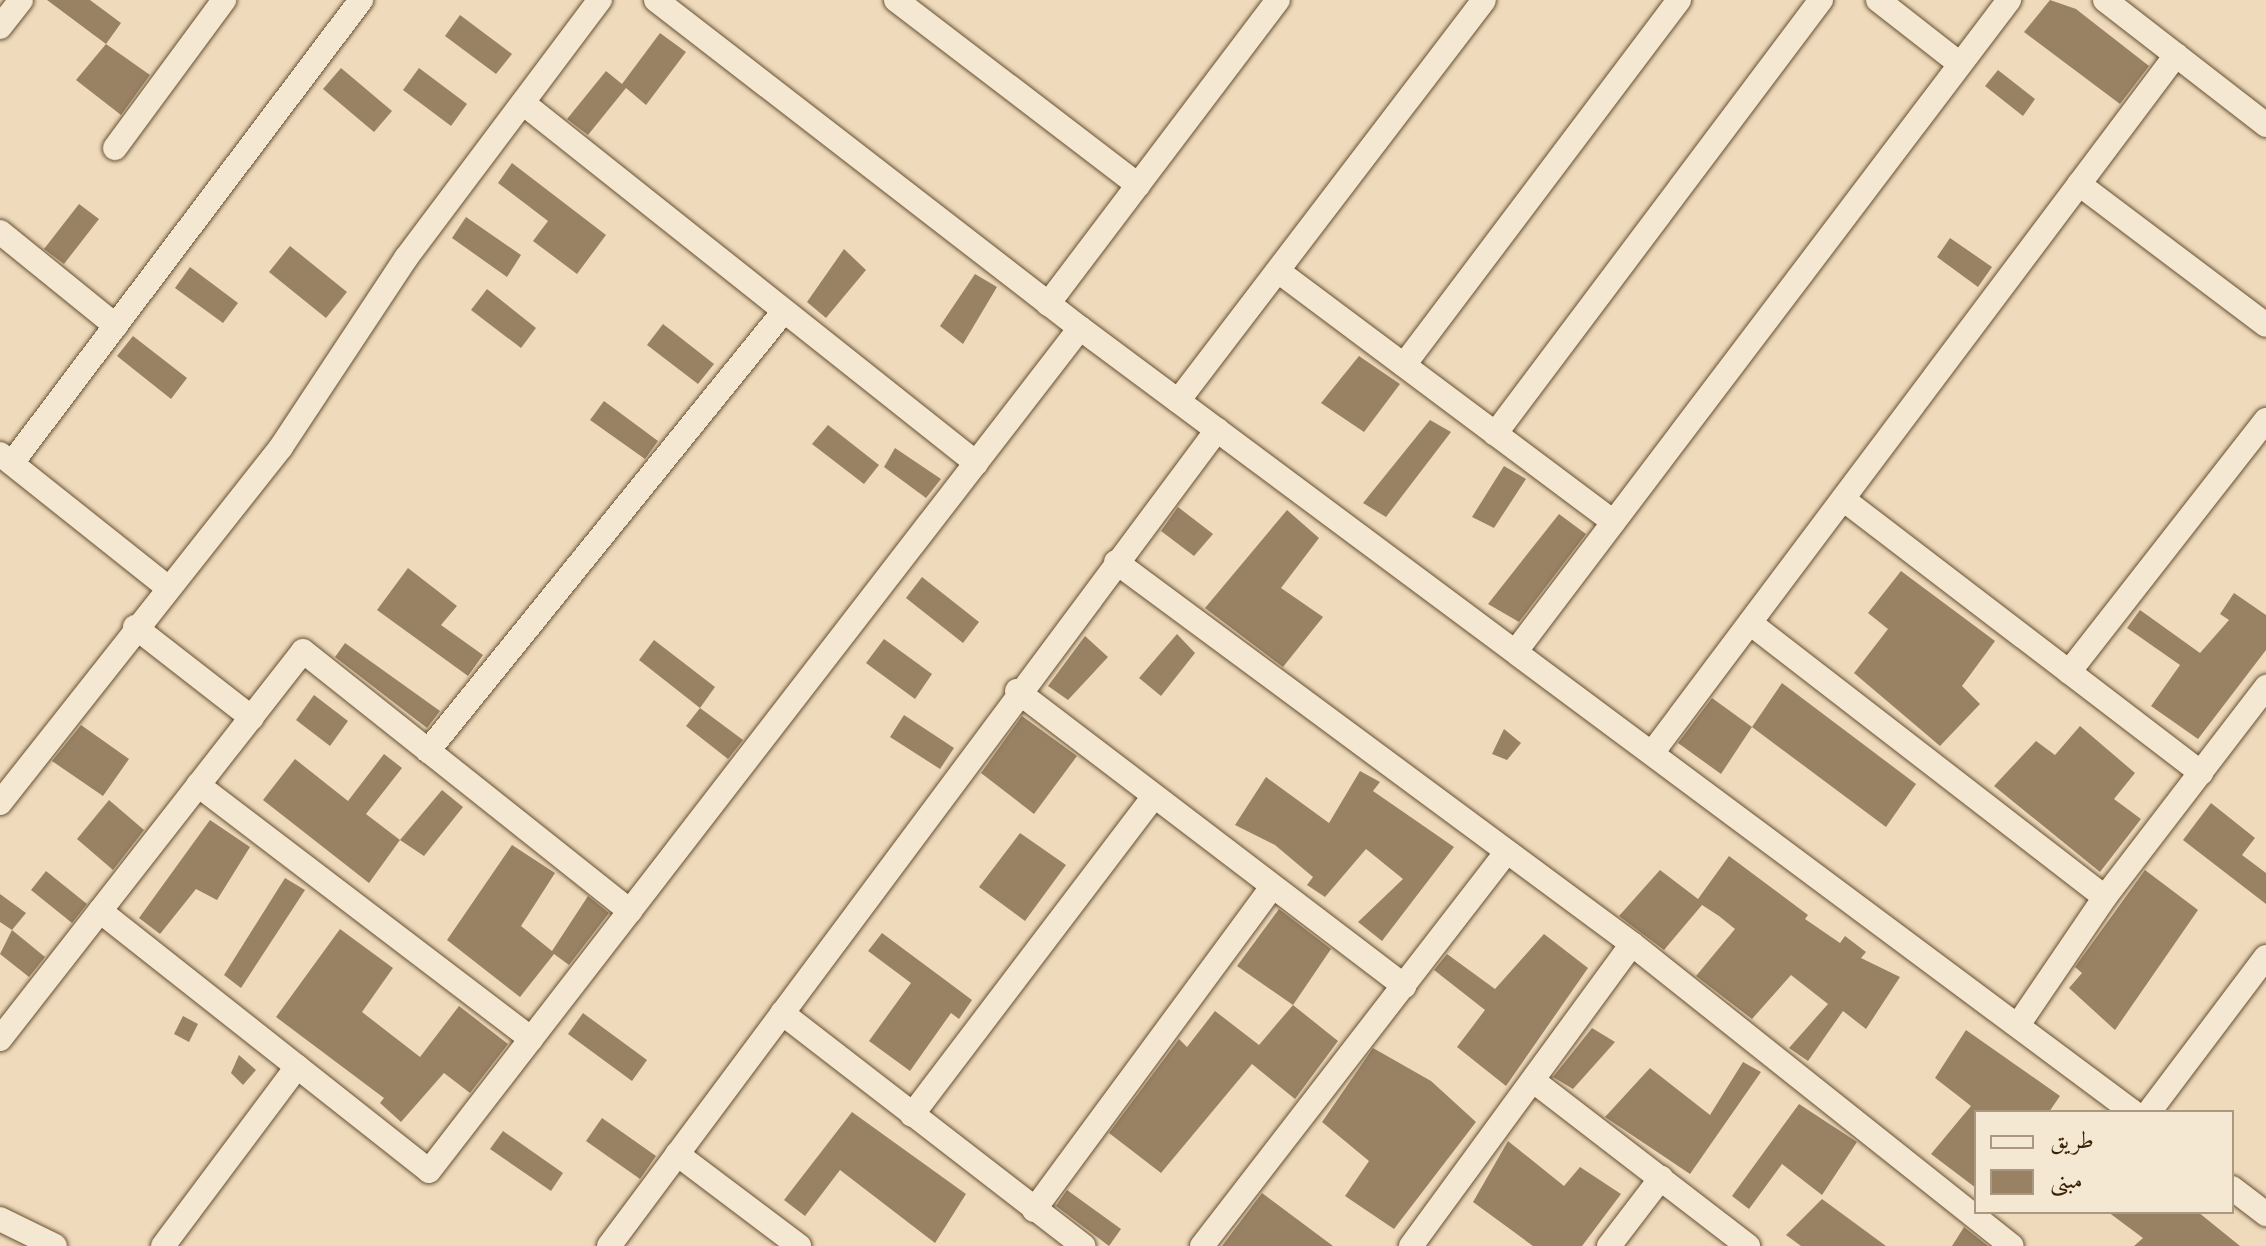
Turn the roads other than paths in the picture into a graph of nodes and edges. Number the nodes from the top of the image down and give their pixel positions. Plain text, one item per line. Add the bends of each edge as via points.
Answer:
1 (21, 0) edge
2 (224, 0) edge
3 (361, 0) edge
4 (600, 0) edge
5 (656, 0) edge
6 (896, 0) edge
7 (1278, 0) edge
8 (1484, 0) edge
9 (1679, 0) edge
10 (1821, 0) edge
11 (1878, 0) edge
12 (2009, 0) edge
13 (2105, 0) edge
14 (0, 27) edge
15 (2176, 55) junction
16 (1960, 64) junction
17 (523, 103) junction
18 (2266, 125) edge
19 (115, 148) dead end
20 (2079, 184) junction
21 (1138, 185) junction
22 (0, 232) edge
23 (1278, 271) junction
24 (1048, 304) junction
25 (784, 311) junction
26 (2266, 325) edge
27 (116, 326) junction
28 (1080, 328) junction
29 (1404, 365) junction
30 (1178, 401) junction
31 (2266, 420) edge
32 (1217, 430) junction
33 (1495, 434) junction
34 (6, 458) edge
35 (976, 463) junction
36 (1843, 499) junction
37 (1613, 522) junction
38 (1116, 562) junction
39 (167, 587) junction
40 (1750, 623) junction
41 (135, 627) junction
42 (1516, 651) junction
43 (2069, 672) junction
44 (2266, 687) edge
45 (1017, 691) junction
46 (252, 718) junction
47 (428, 751) junction
48 (1652, 753) junction
49 (2201, 773) junction
50 (198, 785) junction
51 (1154, 796) junction
52 (0, 803) edge
53 (1506, 852) junction
54 (1272, 887) junction
55 (2105, 897) junction
56 (100, 911) junction
57 (630, 911) junction
58 (1632, 944) junction
59 (2266, 957) edge
60 (1404, 986) junction
61 (782, 1013) junction
62 (2020, 1022) junction
63 (0, 1039) edge
64 (531, 1039) junction
65 (297, 1067) junction
66 (1535, 1082) junction
67 (2130, 1110) edge
68 (2151, 1110) edge
69 (912, 1115) junction
70 (677, 1154) junction
71 (1661, 1178) junction
72 (2234, 1190) edge
73 (1034, 1210) junction
74 (2266, 1214) edge
75 (0, 1219) edge
76 (55, 1246) edge
77 (163, 1246) edge
78 (609, 1246) edge
79 (799, 1246) edge
80 (1083, 1246) edge
81 (1202, 1246) edge
82 (1411, 1246) edge
83 (1609, 1246) edge
84 (1748, 1246) edge
85 (2012, 1246) edge

1 - 14 street
2 - 19 street
3 - 27 street
4 - 17 street
5 - 24 street
6 - 21 street
7 - 21 street
8 - 23 street
9 - 29 street
10 - 33 street
11 - 16 street
12 - 16 street
13 - 15 street
15 - 18 street
15 - 20 street
16 - 37 street
17 - 25 street
17 - 39 street via 406,258 281,447
20 - 26 street
20 - 36 street
21 - 24 street
22 - 27 street
23 - 29 street
23 - 30 street
24 - 28 street
25 - 35 street
25 - 47 street
27 - 34 street
28 - 30 street
28 - 35 street
29 - 33 street
30 - 32 street
31 - 43 street
32 - 38 street
32 - 42 street
33 - 37 street
34 - 39 street
35 - 57 street
36 - 40 street
36 - 43 street
37 - 42 street
38 - 45 street
38 - 53 street
39 - 41 street
40 - 48 street
40 - 55 street
41 - 46 street
41 - 52 street
42 - 48 street
43 - 49 street
44 - 49 street
45 - 51 street
45 - 61 street
46 - 47 street via 303,651
46 - 50 street
47 - 57 street
48 - 62 street
49 - 55 street
50 - 56 street
50 - 64 street
51 - 54 street
51 - 69 street
53 - 58 street
53 - 60 street
54 - 60 street
54 - 73 street
55 - 62 street
56 - 63 street
56 - 65 street
57 - 64 street
58 - 66 street
58 - 85 street
59 - 68 street
60 - 81 street
61 - 69 street
61 - 70 street
62 - 67 street
64 - 65 street via 429,1171
65 - 77 street
66 - 71 street
66 - 82 street
69 - 73 street
70 - 78 street
70 - 79 street
71 - 83 street
71 - 84 street
72 - 74 street
73 - 80 street
75 - 76 street

